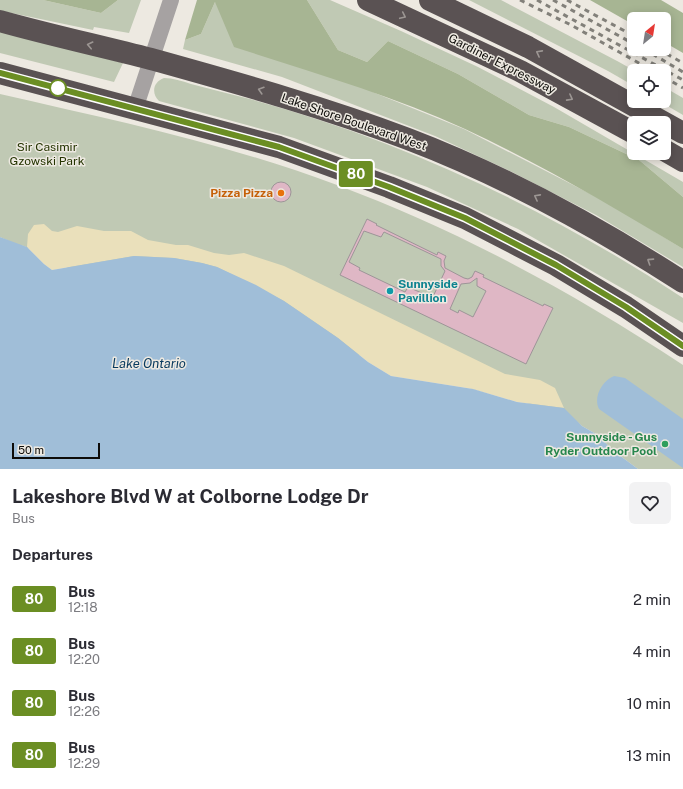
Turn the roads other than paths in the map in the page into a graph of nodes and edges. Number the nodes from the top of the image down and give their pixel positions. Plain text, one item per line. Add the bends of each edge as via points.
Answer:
1 (171, 0) edge
2 (368, 0) edge
3 (430, 0) edge
4 (0, 21) edge
5 (150, 59) junction
6 (0, 73) edge
7 (135, 109) junction
8 (627, 129) edge
9 (683, 133) edge
10 (671, 154) edge
11 (683, 162) edge
12 (683, 282) edge
13 (683, 346) edge

1 - 5 street
2 -> 8 highway, Gardiner Expressway via 520,71
9 -> 3 highway via 528,47
5 -> 4 highway, Lake Shore Boulevard West
5 - 7 street
12 -> 5 highway, Lake Shore Boulevard West via 629,247 570,214 454,157 308,104
6 - 7 highway
7 - 13 highway via 279,147 370,179 465,218 556,265 626,307
10 - 11 highway

